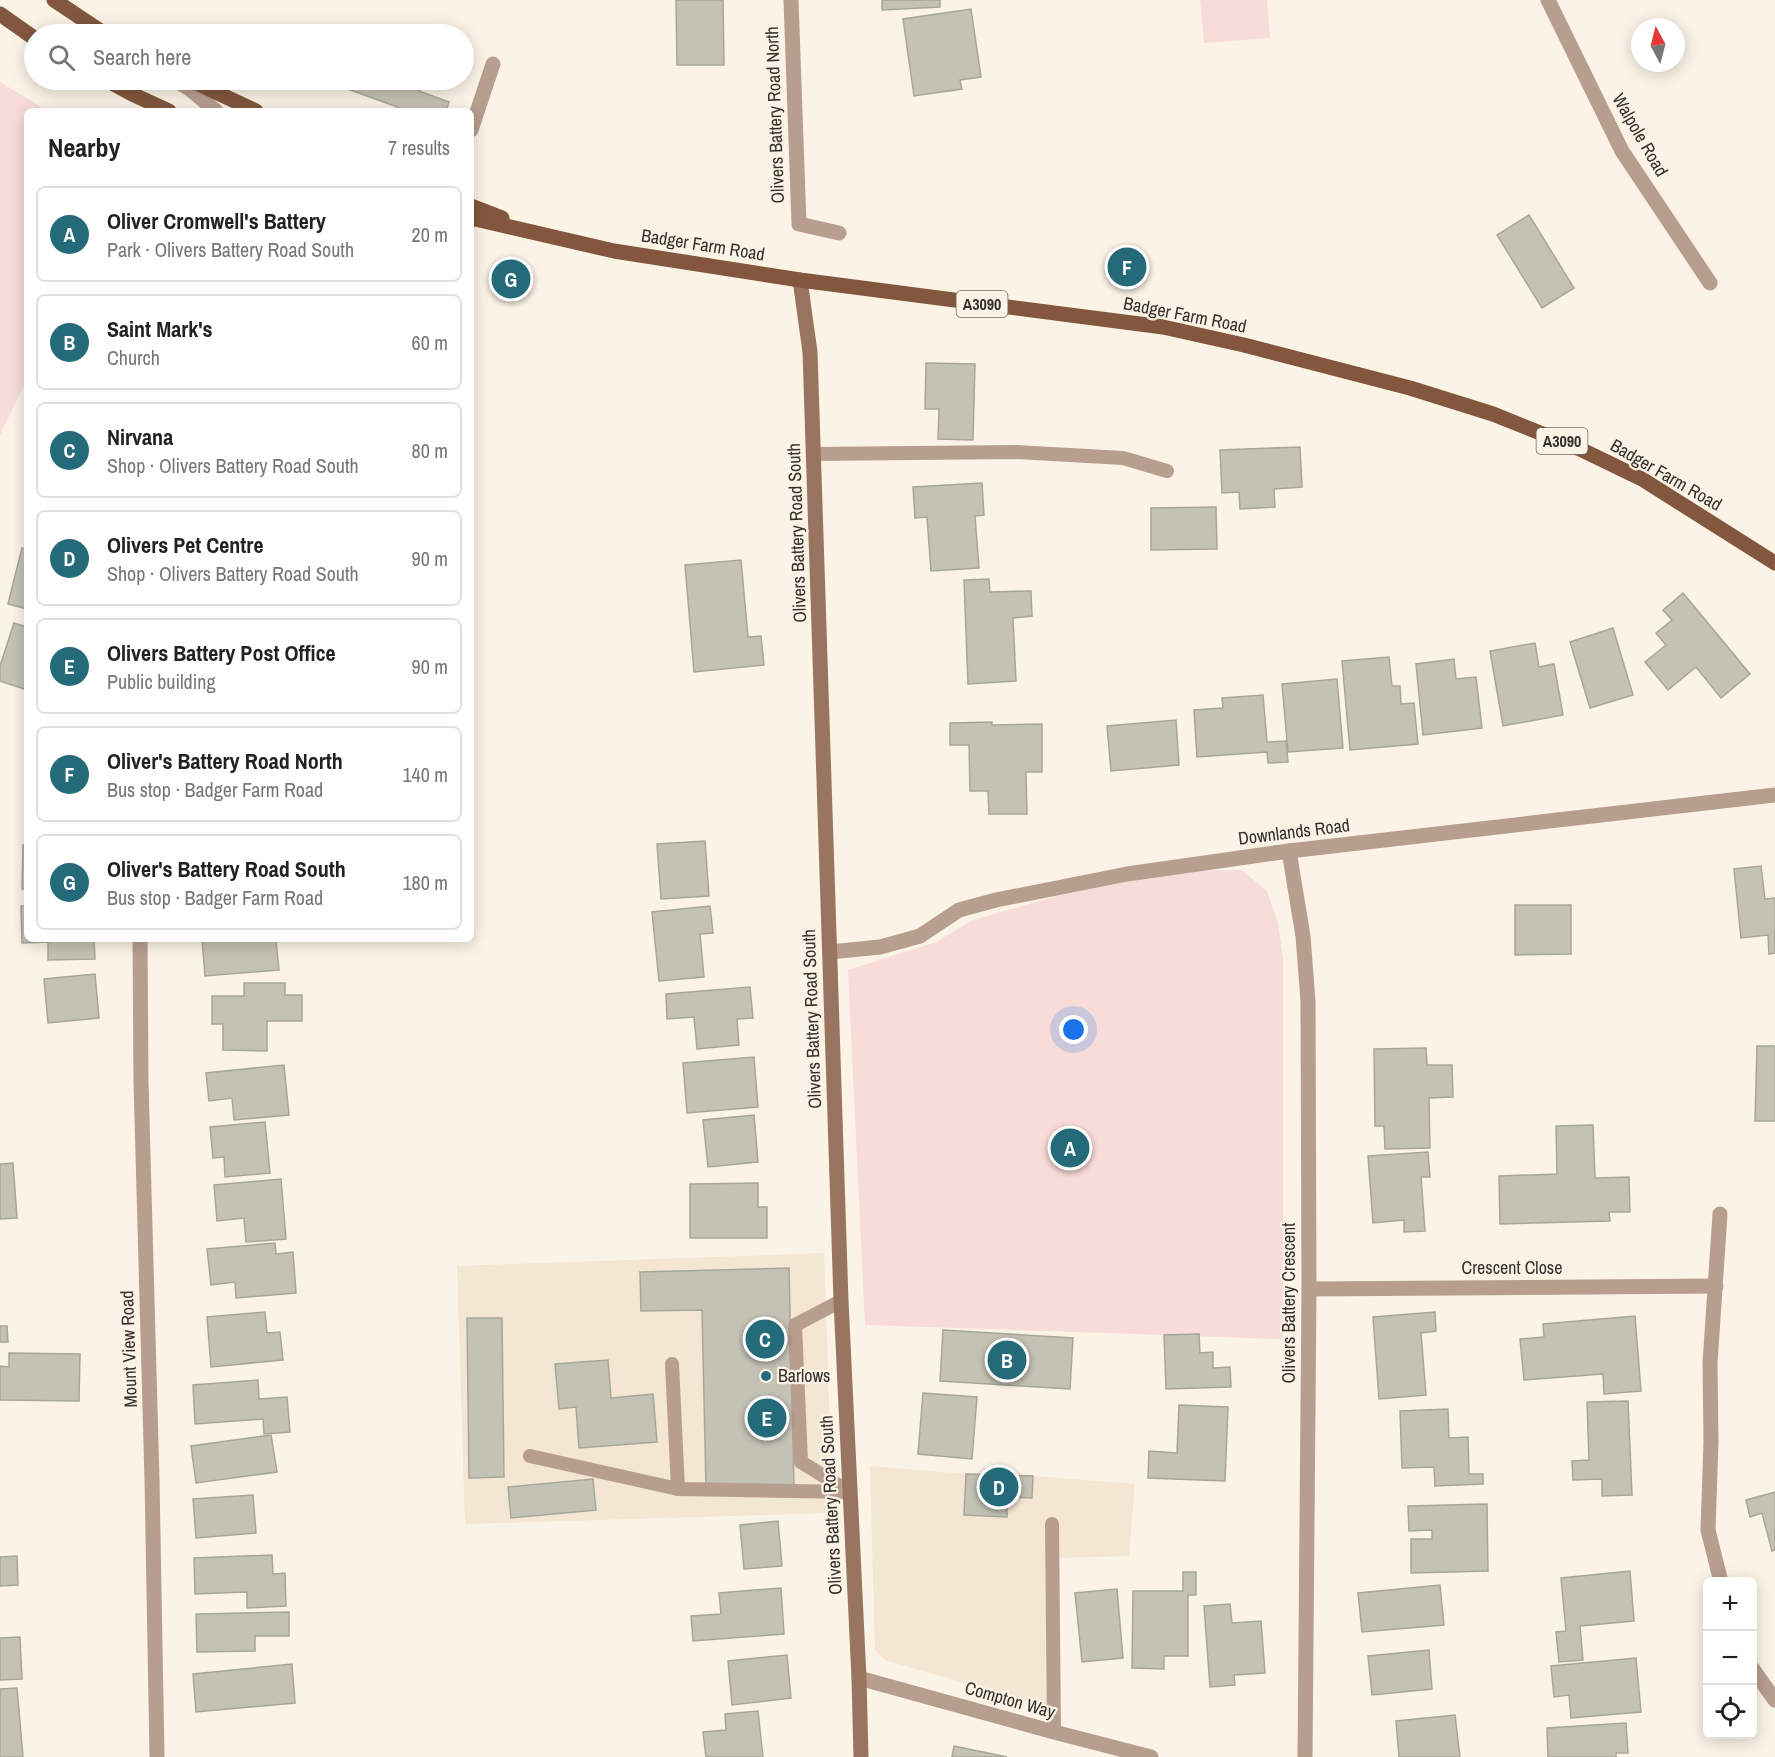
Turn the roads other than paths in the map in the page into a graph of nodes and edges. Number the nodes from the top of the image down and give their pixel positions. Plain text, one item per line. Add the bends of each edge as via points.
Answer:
1 (54, 0) edge
2 (791, 0) edge
3 (1548, 0) edge
4 (0, 15) edge
5 (90, 24) edge
6 (24, 31) edge
7 (493, 64) dead end
8 (125, 90) edge
9 (191, 90) edge
10 (211, 90) edge
11 (162, 108) edge
12 (212, 108) edge
13 (250, 108) edge
14 (474, 121) edge
15 (474, 207) edge
16 (474, 219) edge
17 (839, 233) dead end
18 (547, 236) junction
19 (800, 280) junction
20 (1710, 283) dead end
21 (813, 454) junction
22 (1167, 471) dead end
23 (1775, 563) edge
24 (1775, 795) edge
25 (1289, 851) junction
26 (140, 942) edge
27 (830, 952) junction
28 (1720, 1214) dead end
29 (1716, 1286) junction
30 (1309, 1289) junction
31 (841, 1301) junction
32 (672, 1364) dead end
33 (530, 1456) dead end
34 (678, 1489) junction
35 (850, 1492) junction
36 (1052, 1524) dead end
37 (1720, 1577) edge
38 (1757, 1675) edge
39 (859, 1678) junction
40 (1775, 1700) edge
41 (1054, 1732) junction
42 (158, 1757) edge
43 (861, 1757) edge
44 (1151, 1757) edge
45 (1305, 1757) edge

1 - 5 main road
2 - 17 street, Olivers Battery Road North via 799,224
3 - 20 street, Walpole Road via 1622,151
4 - 6 main road
7 - 14 street
8 - 11 main road
9 - 12 street
10 - 13 main road
15 - 18 main road, Badger Farm Road / A3090
16 - 18 main road, Badger Farm Road / A3090
18 - 19 main road, Badger Farm Road / A3090 via 614,251
19 - 21 street, Olivers Battery Road South via 810,352
19 - 23 main road, Badger Farm Road / A3090 via 1163,327 1410,388 1493,414 1580,449 1642,479
21 - 22 lane via 1015,452 1123,458
21 - 27 street, Olivers Battery Road South
24 - 25 street, Downlands Road
25 - 27 street, Downlands Road via 1127,874 996,900 959,910 920,936 880,947
25 - 30 street, Olivers Battery Crescent via 1303,936 1308,1001
26 - 42 street, Mount View Road
27 - 31 street, Olivers Battery Road South
28 - 29 street
29 - 30 street, Crescent Close
29 - 37 street via 1710,1364 1708,1530
30 - 45 street, Olivers Battery Crescent
31 - 35 street, Olivers Battery Road South
31 - 35 lane via 795,1325 801,1462
32 - 34 lane
33 - 34 lane
34 - 35 lane
35 - 39 street, Olivers Battery Road South
36 - 41 lane
38 - 40 street
39 - 41 street, Compton Way
39 - 43 street, Olivers Battery Road South
41 - 44 street, Compton Way

